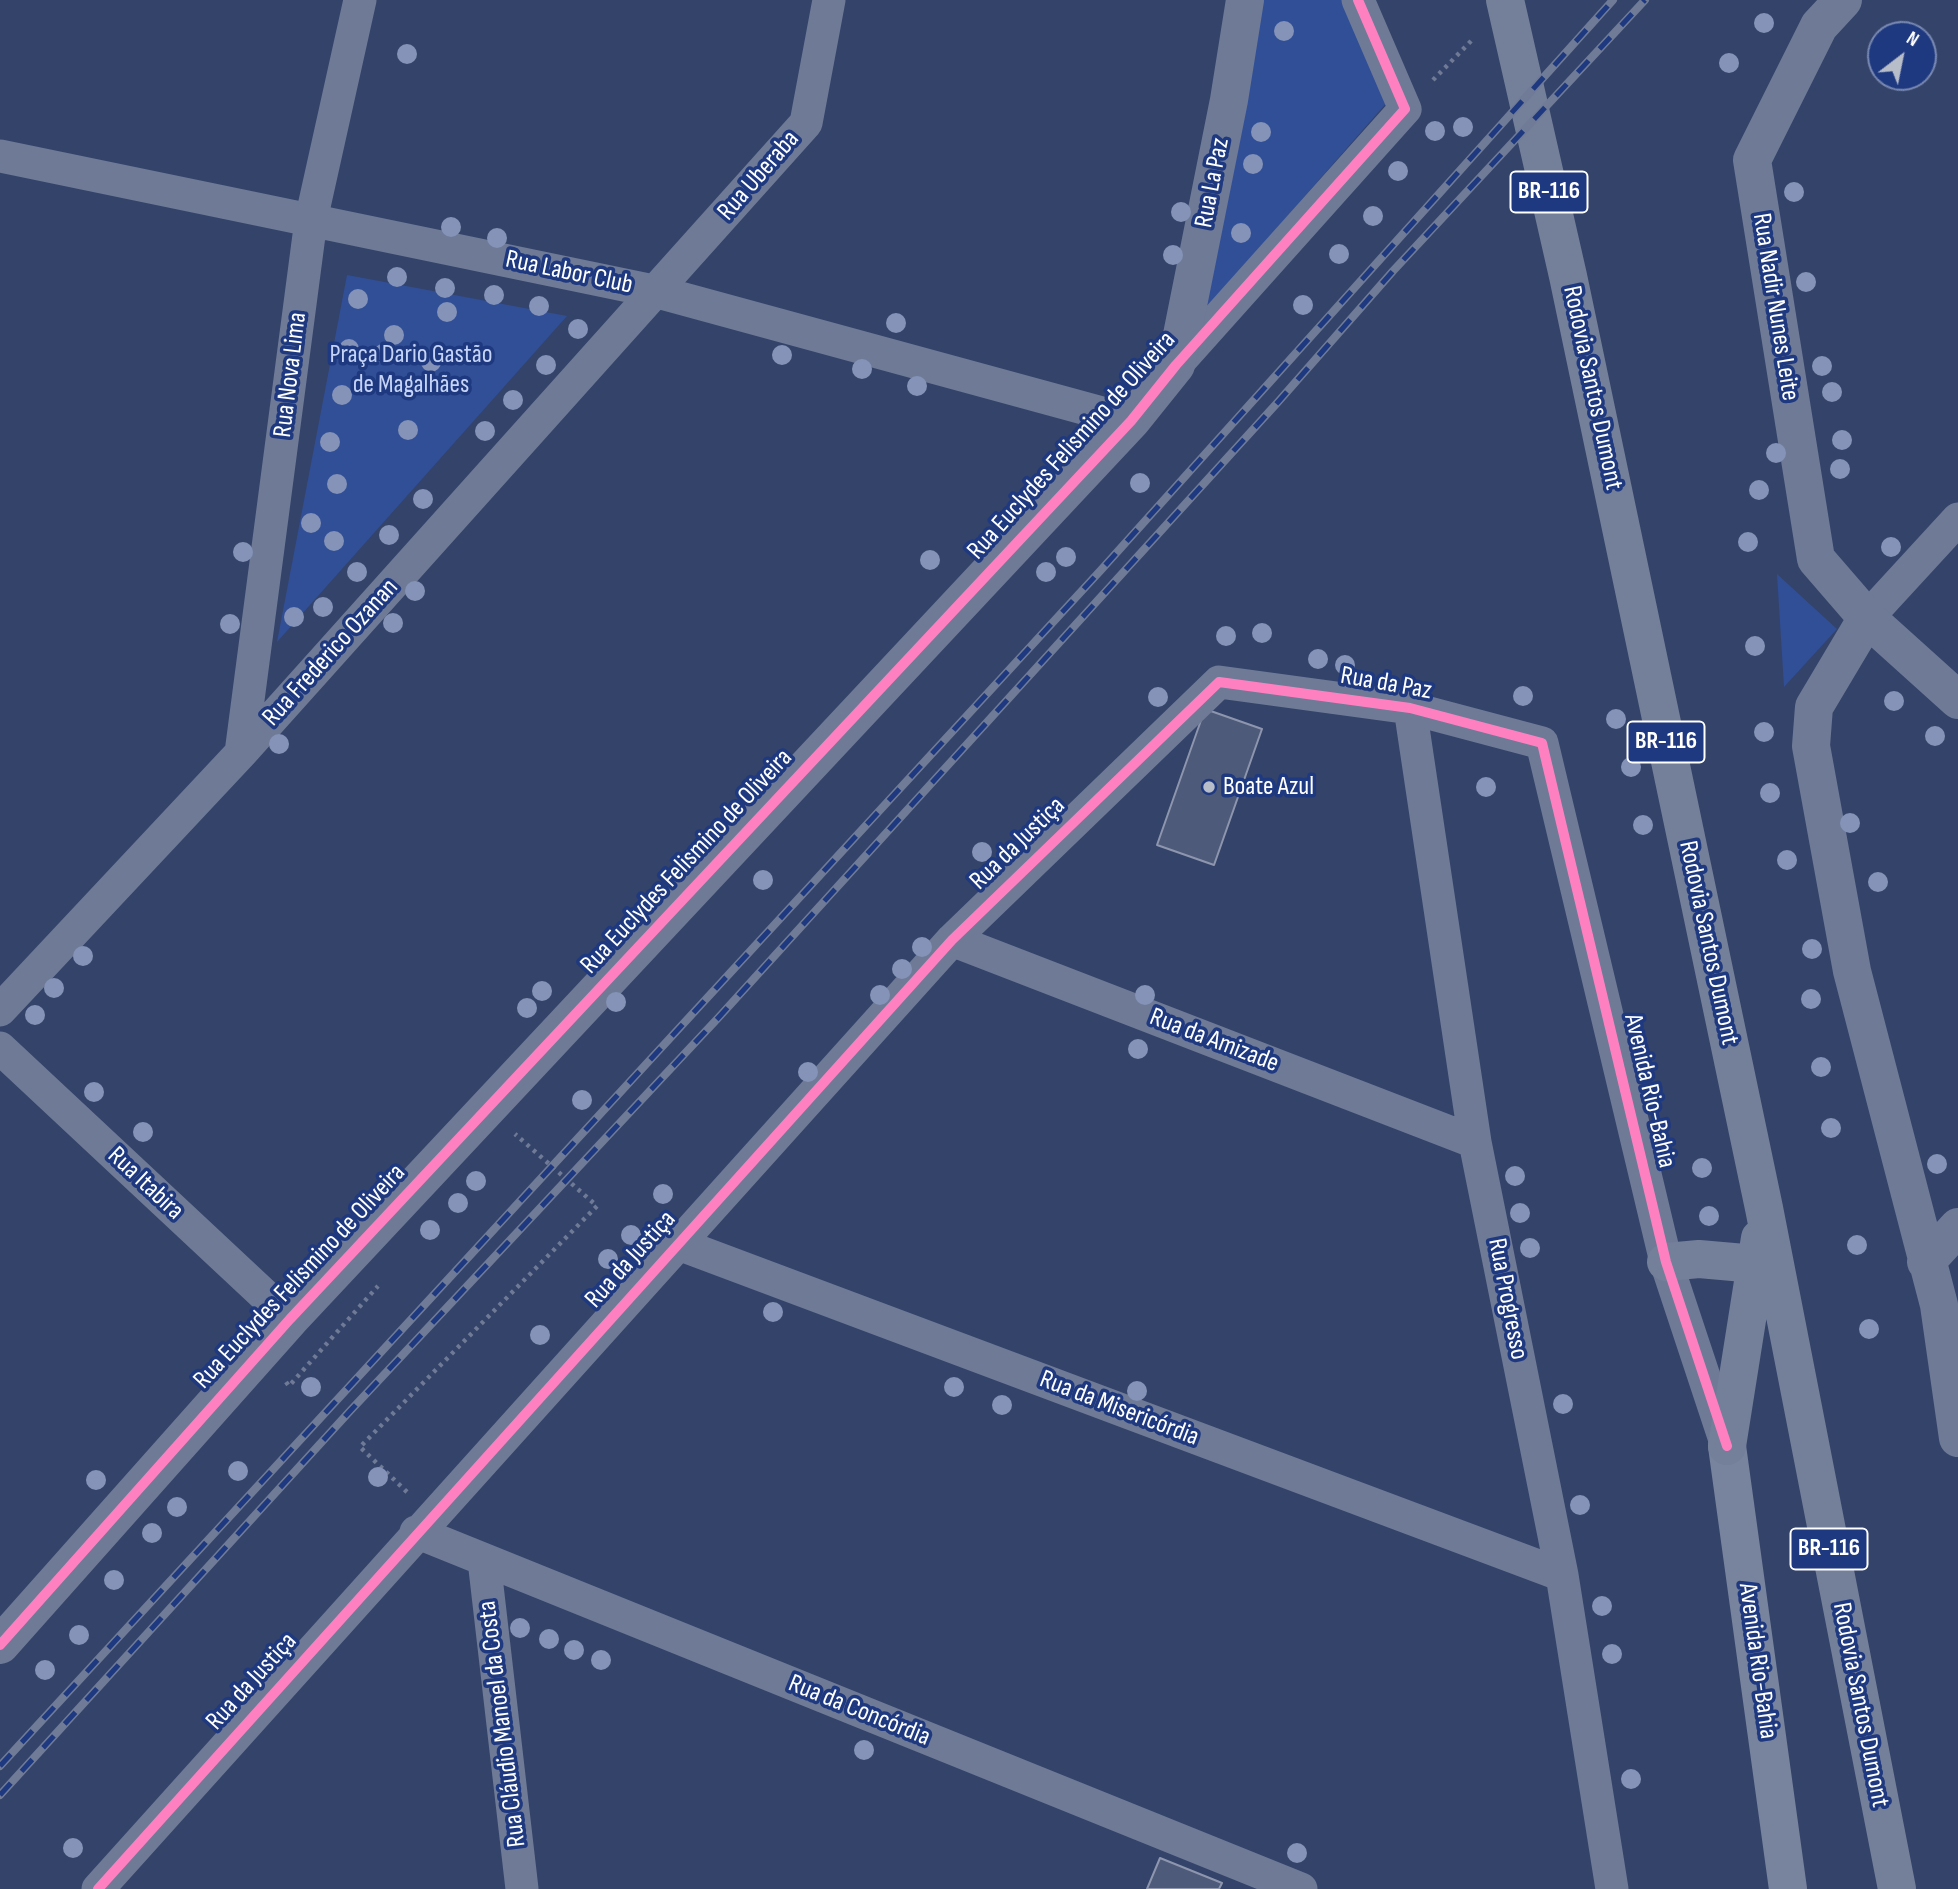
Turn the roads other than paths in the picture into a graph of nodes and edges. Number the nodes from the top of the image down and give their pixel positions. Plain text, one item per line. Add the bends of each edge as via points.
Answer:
1 (360, 0) edge
2 (829, 0) edge
3 (1245, 0) edge
4 (1358, 0) edge
5 (1843, 0) edge
6 (1494, 15) edge
7 (0, 156) edge
8 (311, 220) junction
9 (658, 292) junction
10 (1176, 365) junction
11 (1131, 421) junction
12 (1958, 519) edge
13 (1867, 618) junction
14 (1219, 682) joint
15 (1958, 700) edge
16 (1410, 708) junction
17 (1542, 743) joint
18 (242, 753) junction
19 (952, 940) junction
20 (0, 1010) edge
21 (0, 1048) edge
22 (1475, 1142) junction
23 (1764, 1208) junction
24 (1958, 1227) edge
25 (676, 1244) junction
26 (1666, 1262) junction
27 (1926, 1262) junction
28 (1756, 1264) junction
29 (1949, 1314) edge
30 (290, 1319) junction
31 (1958, 1438) edge
32 (1727, 1446) junction
33 (424, 1524) junction
34 (484, 1560) junction
35 (1562, 1575) junction
36 (0, 1644) edge
37 (98, 1889) edge
38 (522, 1889) edge
39 (1301, 1889) edge
40 (1612, 1889) edge
41 (1788, 1889) edge
42 (1897, 1889) edge

1 - 8 street, Rua Nova Lima
2 - 9 street, Rua Uberaba via 806,123
3 - 10 street, Rua La Paz
4 - 10 street, Rua Euclydes Felismino de Oliveira via 1405,108
5 - 13 street, Rua Nadir Nunes Leite via 1819,26 1752,160 1816,559
6 - 23 highway, Rodovia Santos Dumont / BR-116 via 1568,276
7 - 8 street, Rua Labor Club
8 - 9 street, Rua Labor Club
8 - 18 street, Rua Nova Lima
9 - 11 street, Rua Labor Club
9 - 18 street, Rua Frederico Ozanan
10 - 11 street, Rua Euclydes Felismino de Oliveira
11 - 30 street, Rua Euclydes Felismino de Oliveira
12 - 13 street
13 - 15 street, Rua Nadir Nunes Leite
13 - 27 street via 1814,707 1811,746 1852,971
14 - 16 street, Rua da Paz
14 - 19 street, Rua da Justiça
16 - 17 street, Rua da Paz
16 - 22 street, Rua Progresso
17 - 26 street, Avenida Rio-Bahia
18 - 20 street, Rua Frederico Ozanan
19 - 22 street, Rua da Amizade
19 - 25 street, Rua da Justiça
21 - 30 street, Rua Itabira
22 - 35 street, Rua Progresso
23 - 28 highway
23 - 42 highway, Rodovia Santos Dumont / BR-116
24 - 27 street
25 - 33 street, Rua da Justiça
25 - 35 street, Rua da Misericórdia
26 - 28 highway via 1699,1259
26 - 32 street, Avenida Rio-Bahia
27 - 29 street
28 - 32 highway
29 - 31 street
30 - 36 street, Rua Euclydes Felismino de Oliveira
32 - 41 main road, Avenida Rio-Bahia
33 - 34 street, Rua da Concórdia
33 - 37 street, Rua da Justiça
34 - 38 street, Rua Cláudio Manoel da Costa
34 - 39 street, Rua da Concórdia
35 - 40 street, Rua Progresso

